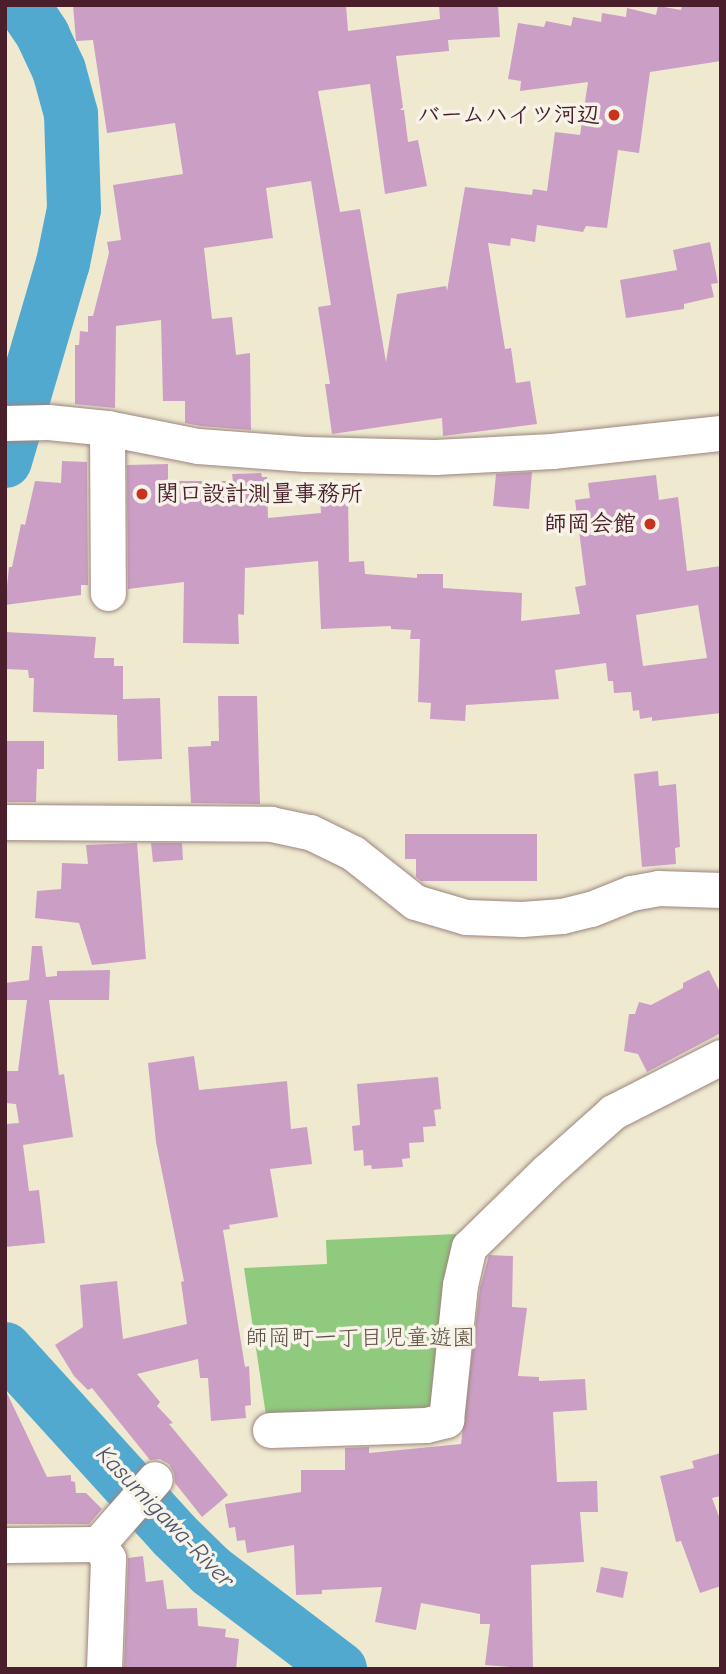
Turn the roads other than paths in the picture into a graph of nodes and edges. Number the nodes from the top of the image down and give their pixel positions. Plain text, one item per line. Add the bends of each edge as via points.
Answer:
1 (5, 423) edge
2 (107, 428) junction
3 (721, 433) edge
4 (108, 593) dead end
5 (5, 822) edge
6 (721, 890) edge
7 (721, 1057) edge
8 (270, 1430) dead end
9 (155, 1479) dead end
10 (98, 1544) junction
11 (5, 1545) edge
12 (104, 1669) edge

1 - 2 street
2 - 3 street via 198,446 435,457 552,452
2 - 4 street
5 - 6 street via 271,824 310,832 352,853 415,902 466,917 562,916 659,888
7 - 8 street via 613,1112 469,1247 460,1284 446,1420 426,1425
9 - 10 street
10 - 11 street
10 - 12 street via 107,1558

